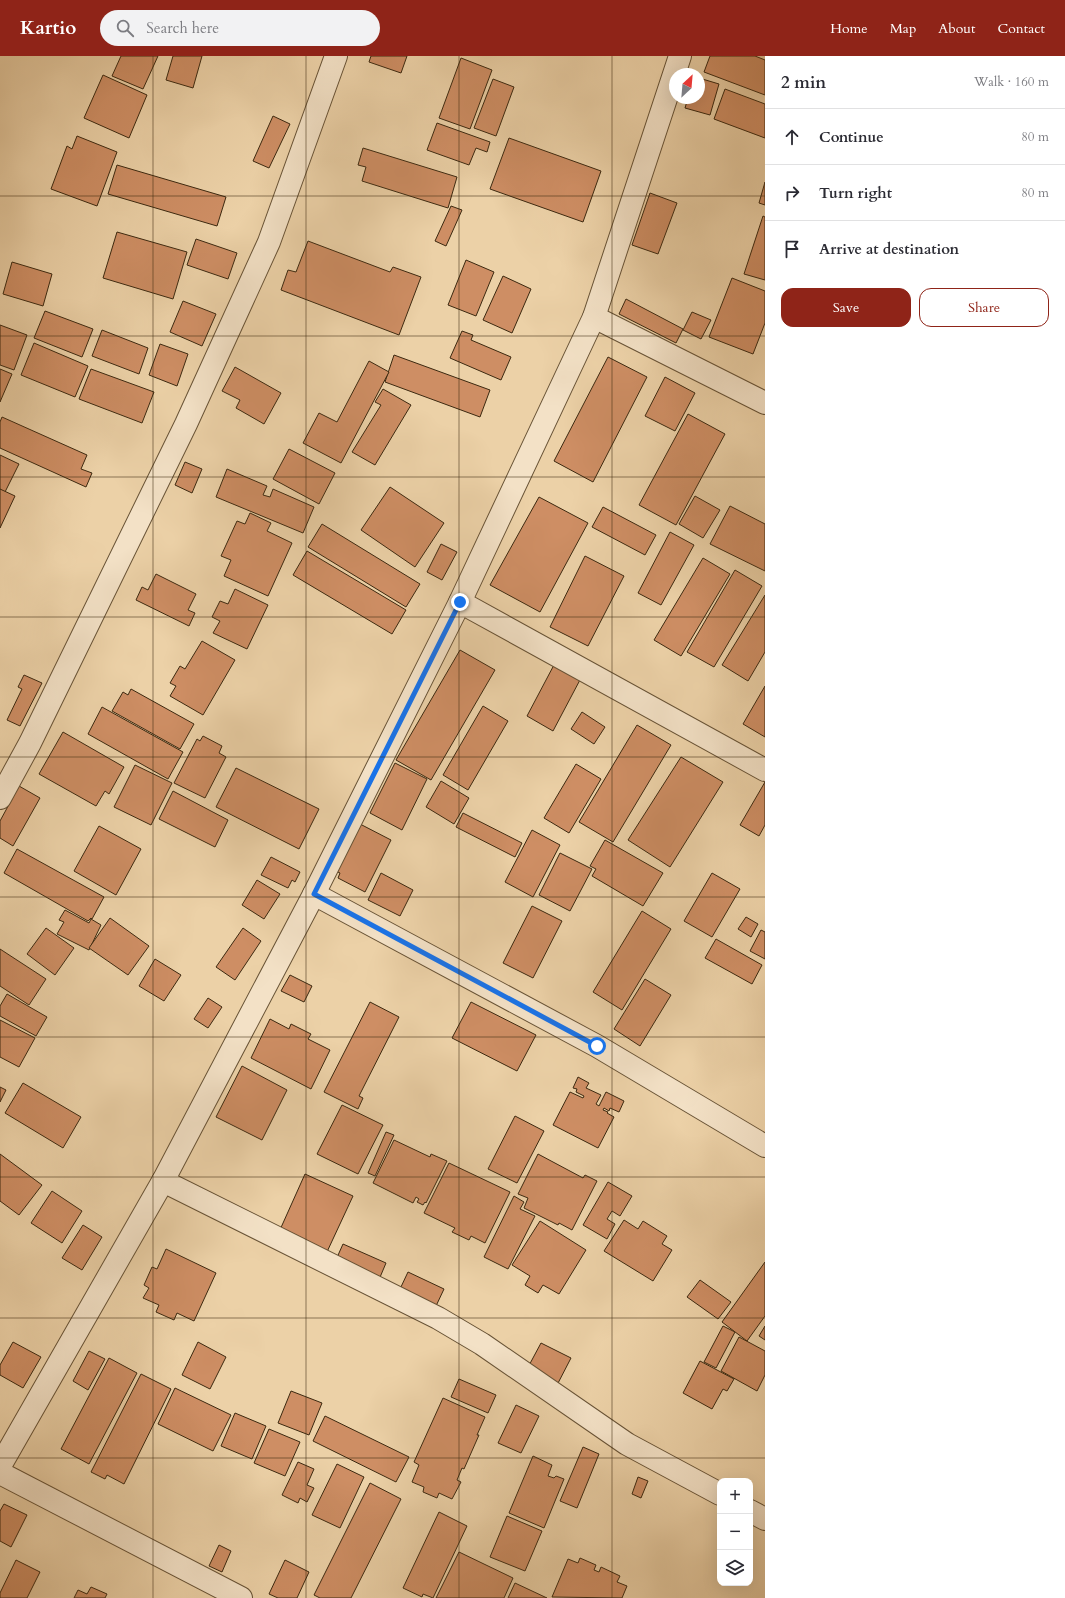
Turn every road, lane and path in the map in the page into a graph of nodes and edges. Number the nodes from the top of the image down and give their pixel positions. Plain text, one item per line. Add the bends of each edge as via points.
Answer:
1 (336, 56) edge
2 (680, 56) edge
3 (594, 317) junction
4 (765, 403) edge
5 (460, 602) junction
6 (765, 770) edge
7 (0, 798) edge
8 (314, 894) junction
9 (765, 1146) edge
10 (163, 1181) junction
11 (0, 1466) edge
12 (0, 1473) edge
13 (717, 1492) edge
14 (753, 1513) edge
15 (765, 1519) edge
16 (241, 1598) edge

1 - 7 street via 269,242 186,424 30,743
2 - 3 street
3 - 4 street
3 - 5 street
5 - 6 street
5 - 8 street
8 - 9 street via 597,1046
8 - 10 street
10 - 11 street
10 - 13 street via 438,1318 482,1344 627,1444
12 - 16 street
14 - 15 street

